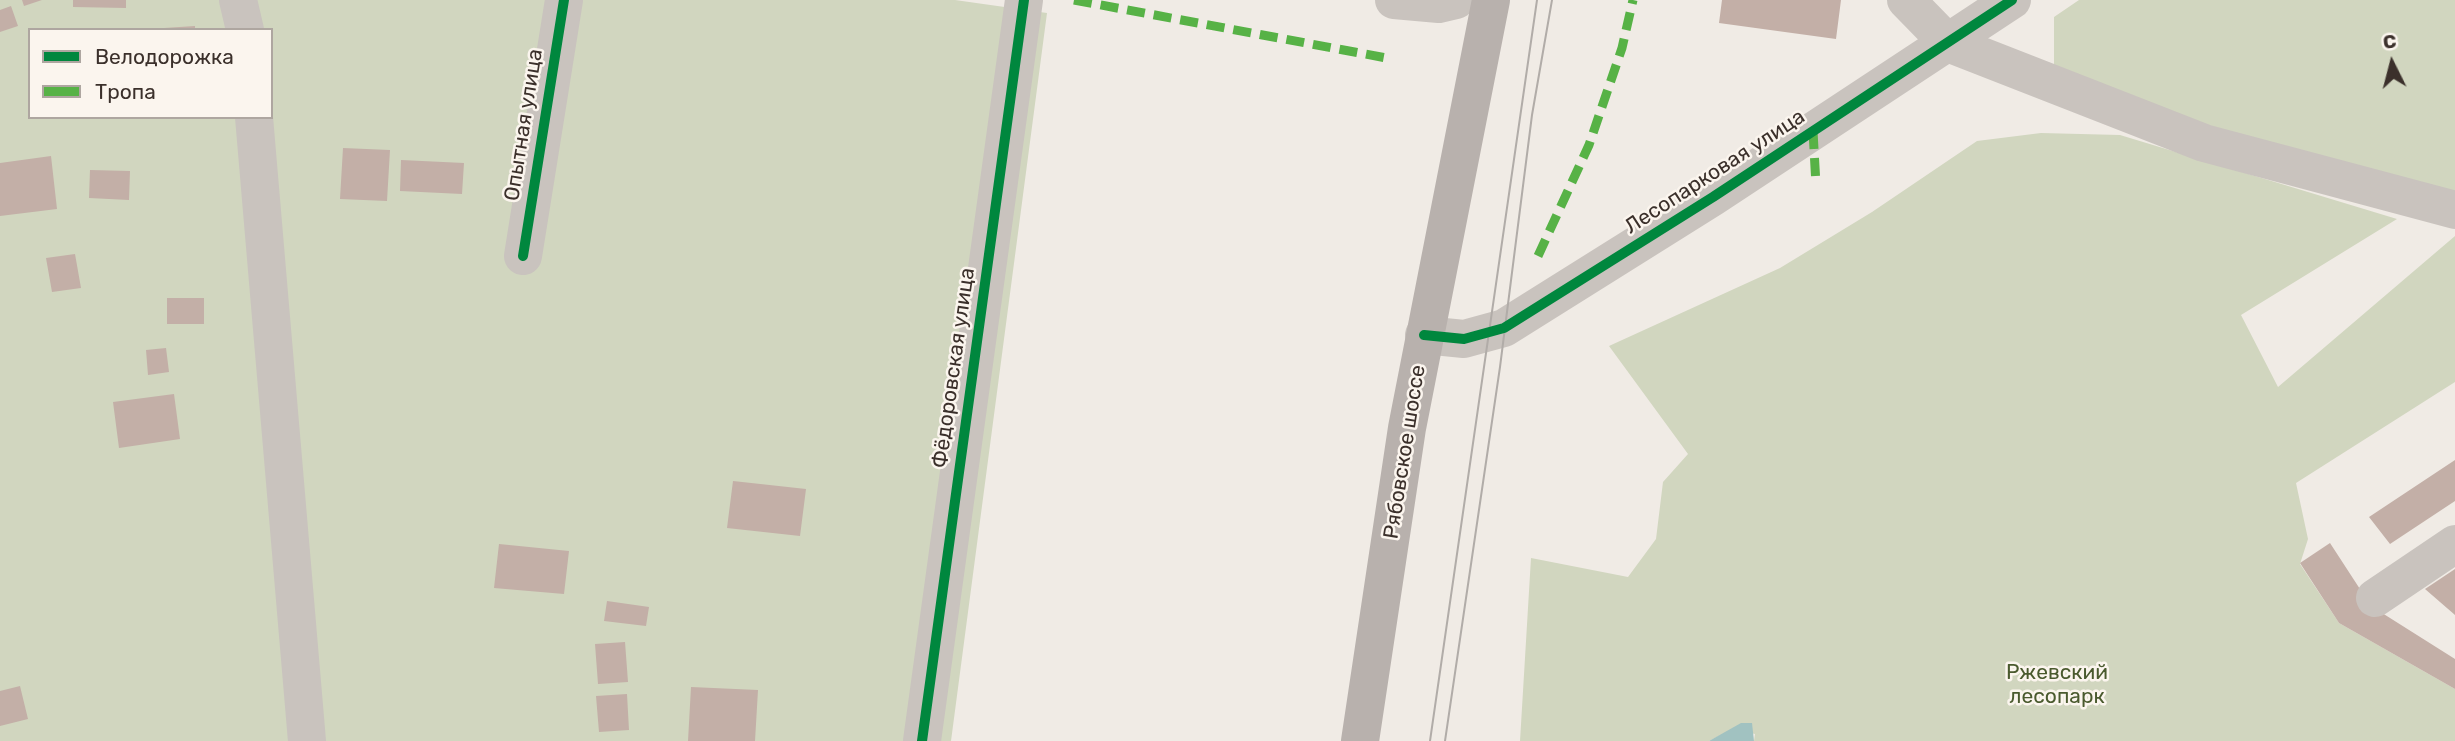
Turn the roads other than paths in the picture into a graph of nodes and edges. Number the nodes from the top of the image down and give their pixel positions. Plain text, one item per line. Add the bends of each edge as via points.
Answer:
1 (238, 0) edge
2 (564, 0) edge
3 (1024, 0) edge
4 (1394, 0) edge
5 (1456, 0) edge
6 (1491, 0) edge
7 (1906, 0) edge
8 (2012, 0) edge
9 (245, 28) edge
10 (1948, 43) junction
11 (254, 119) edge
12 (2455, 210) edge
13 (523, 256) dead end
14 (1424, 335) junction
15 (2455, 544) edge
16 (2375, 598) dead end
17 (307, 741) edge
18 (922, 741) edge
19 (1360, 741) edge

1 - 9 street
2 - 13 street, Опытная улица
3 - 18 street, Фёдоровская улица
4 - 5 street via 1439,4
6 - 14 main road, Рябовское шоссе
7 - 10 street
8 - 10 street, Лесопарковая улица
10 - 12 street via 2204,143
10 - 14 street, Лесопарковая улица via 1504,328 1464,339
11 - 17 street
14 - 19 main road, Рябовское шоссе
15 - 16 street

